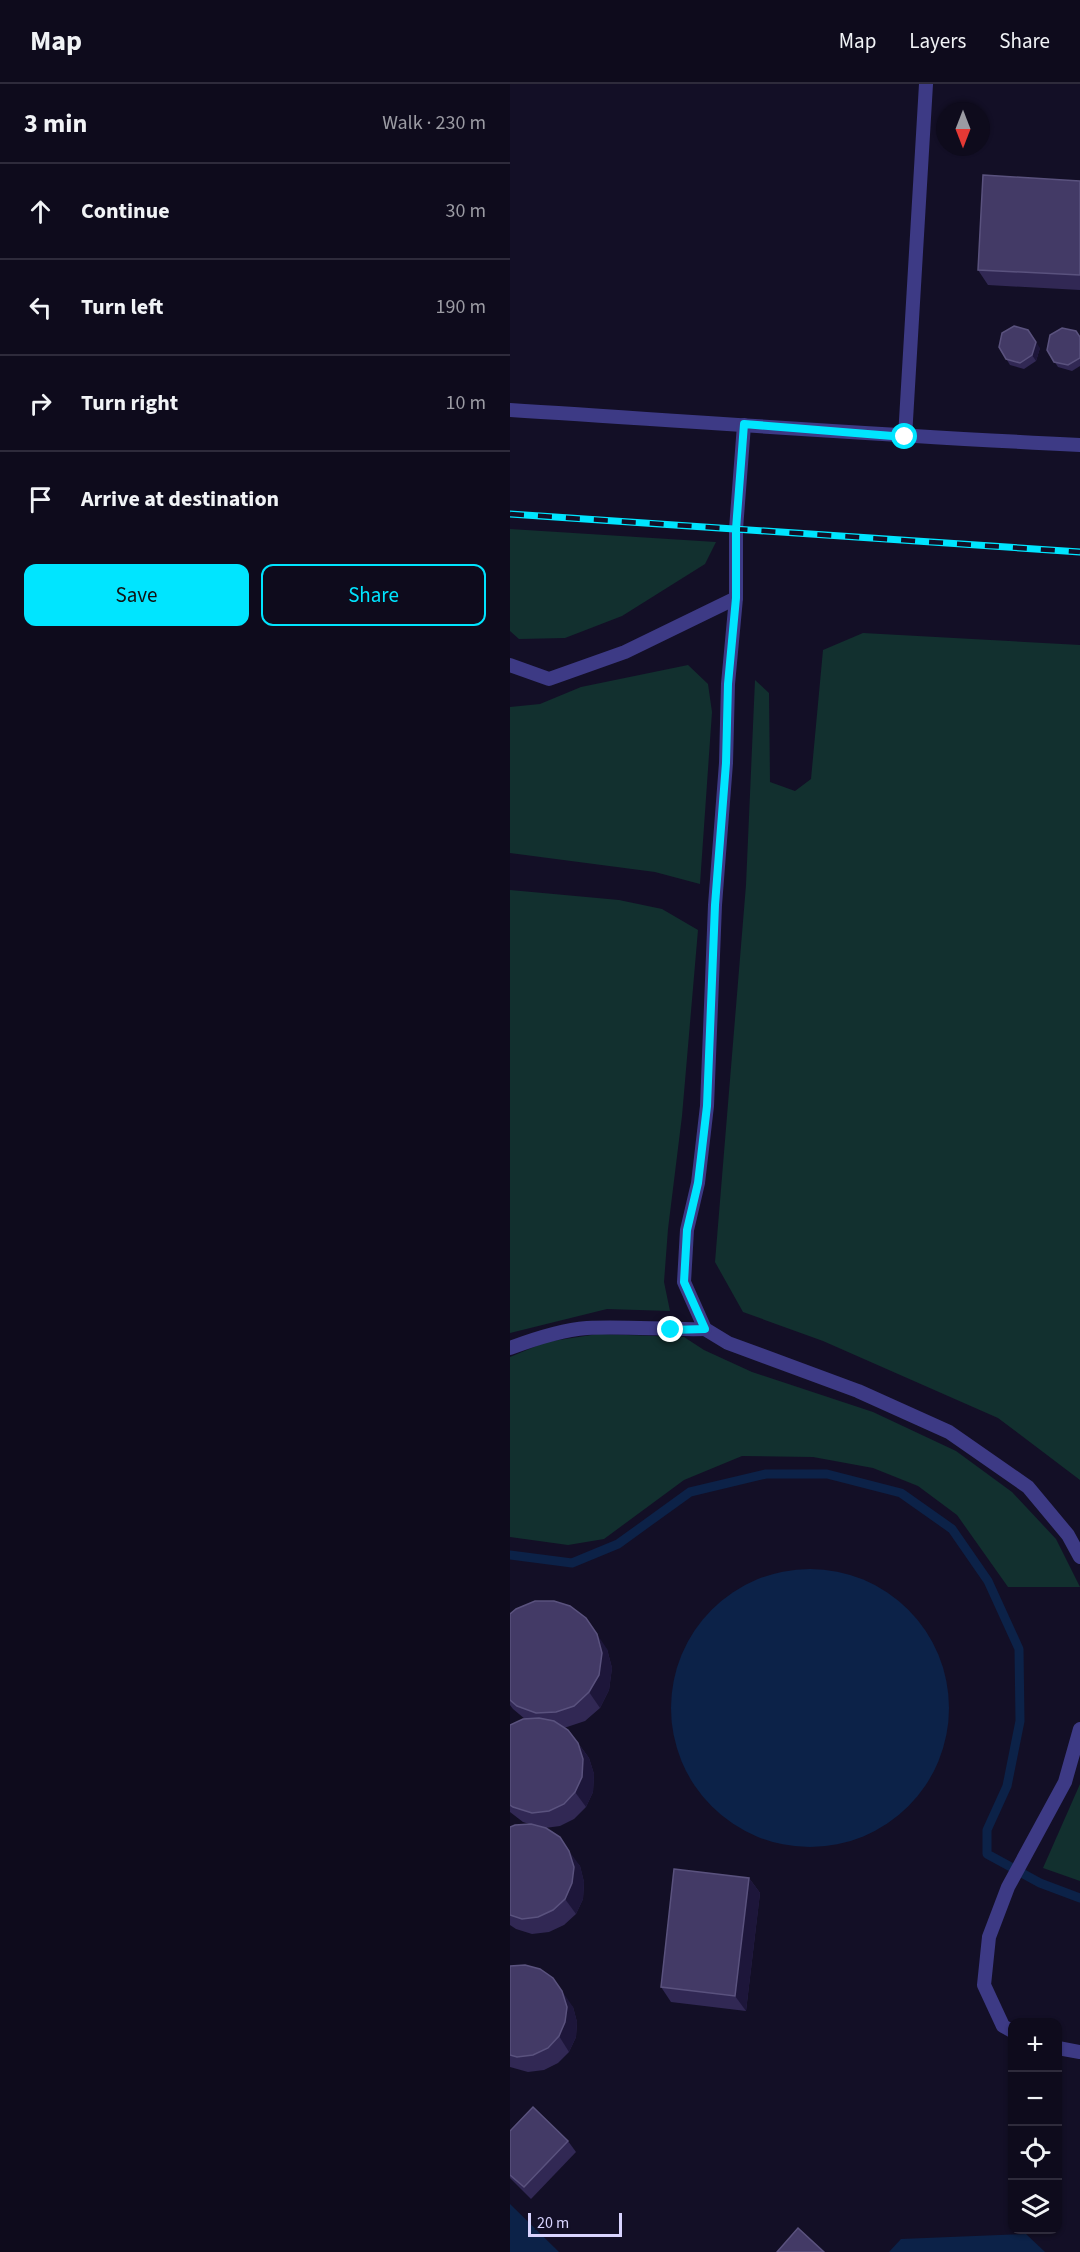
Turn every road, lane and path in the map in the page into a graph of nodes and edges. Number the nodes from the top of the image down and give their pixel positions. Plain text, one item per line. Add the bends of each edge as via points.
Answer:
1 (926, 84) edge
2 (510, 410) edge
3 (744, 424) junction
4 (905, 437) junction
5 (1080, 445) edge
6 (736, 598) junction
7 (510, 665) edge
8 (705, 1329) junction
9 (510, 1348) edge
10 (1080, 1557) edge
11 (1080, 1729) edge
12 (1008, 2029) edge
13 (1062, 2049) edge
14 (1080, 2052) edge

1 - 4 lane
2 - 3 lane
3 - 4 lane
3 - 6 lane via 736,529
4 - 5 lane
6 - 7 lane via 625,652 549,680
6 - 8 lane via 715,905 707,1106 698,1183 687,1230 684,1282
8 - 9 lane via 586,1328 539,1337
8 - 10 lane via 728,1343 858,1391 949,1432 1028,1487 1068,1535
11 - 12 lane via 1065,1782 1008,1887 989,1937 984,1984 1003,2026
13 - 14 lane

